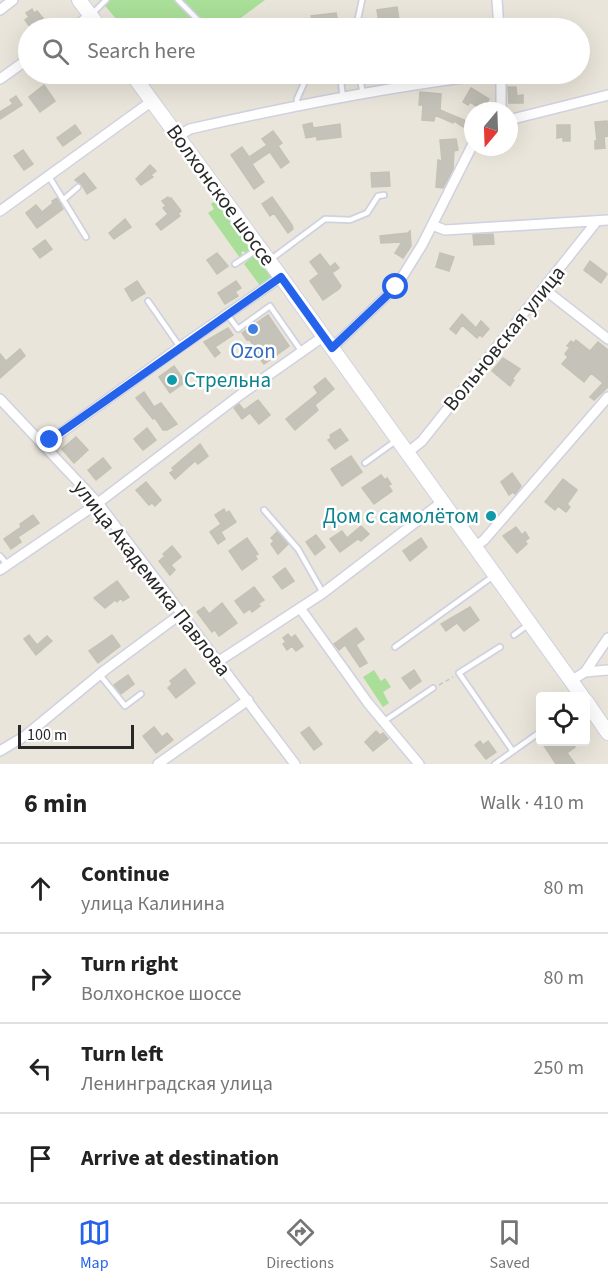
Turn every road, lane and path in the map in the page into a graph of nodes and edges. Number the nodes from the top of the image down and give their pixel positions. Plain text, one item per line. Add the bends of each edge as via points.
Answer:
1 (13, 0) edge
2 (79, 0) edge
3 (106, 0) edge
4 (178, 0) edge
5 (189, 0) edge
6 (362, 0) edge
7 (497, 0) edge
8 (183, 6) junction
9 (0, 10) edge
10 (90, 16) junction
11 (87, 18) edge
12 (196, 18) edge
13 (358, 18) edge
14 (498, 18) edge
15 (18, 66) edge
16 (0, 79) edge
17 (139, 84) edge
18 (304, 84) edge
19 (341, 84) edge
20 (361, 84) edge
21 (420, 84) edge
22 (500, 84) edge
23 (608, 94) edge
24 (363, 95) junction
25 (343, 98) junction
26 (152, 101) junction
27 (501, 102) edge
28 (297, 105) junction
29 (518, 118) edge
30 (178, 136) junction
31 (467, 156) edge
32 (48, 175) junction
33 (78, 187) dead end
34 (384, 195) dead end
35 (63, 200) junction
36 (0, 211) edge
37 (597, 220) junction
38 (608, 220) edge
39 (432, 225) junction
40 (86, 237) dead end
41 (254, 252) junction
42 (269, 261) junction
43 (235, 264) dead end
44 (281, 277) junction
45 (544, 289) junction
46 (148, 301) dead end
47 (227, 314) junction
48 (608, 339) edge
49 (328, 342) junction
50 (180, 347) junction
51 (302, 352) junction
52 (608, 397) edge
53 (2, 404) edge
54 (398, 440) junction
55 (44, 445) junction
56 (408, 453) junction
57 (365, 463) dead end
58 (442, 502) junction
59 (98, 503) junction
60 (264, 510) dead end
61 (475, 547) junction
62 (0, 556) edge
63 (4, 567) edge
64 (495, 575) junction
65 (323, 593) junction
66 (300, 608) junction
67 (182, 613) junction
68 (530, 623) junction
69 (514, 635) dead end
70 (608, 638) edge
71 (395, 647) dead end
72 (500, 647) dead end
73 (219, 661) junction
74 (608, 670) edge
75 (585, 672) junction
76 (459, 674) junction
77 (100, 675) junction
78 (571, 681) junction
79 (433, 688) joint
80 (579, 692) edge
81 (141, 694) dead end
82 (248, 700) junction
83 (590, 708) edge
84 (383, 722) junction
85 (608, 733) edge
86 (536, 735) edge
87 (512, 750) junction
88 (0, 752) edge
89 (158, 764) edge
90 (295, 764) edge
91 (419, 764) edge
92 (495, 764) edge

1 - 9 street
2 - 10 main road
3 - 10 lane
4 - 8 lane
5 - 8 lane
6 - 13 lane
7 - 14 street
8 - 12 lane
10 - 11 street
15 - 16 street
17 - 26 main road, Волхонское шоссе
18 - 28 lane
19 - 25 lane
20 - 24 lane
21 - 24 street
22 - 27 street
23 - 29 street
24 - 25 street
25 - 28 street
26 - 30 main road, Волхонское шоссе
26 - 32 street
28 - 30 street via 190,129
30 - 41 main road, Волхонское шоссе
31 - 39 street
32 - 35 lane
32 - 36 street
33 - 35 lane
34 - 42 lane via 378,196 367,213 350,220 325,219
35 - 40 lane
37 - 38 street
37 - 39 street via 445,230
37 - 45 street, Вольновская улица
39 - 49 street via 396,287
41 - 42 main road, Волхонское шоссе
41 - 43 lane
42 - 44 main road, Волхонское шоссе
44 - 47 street
44 - 49 main road, Волхонское шоссе
45 - 48 street
45 - 56 street, Вольновская улица via 422,441
46 - 50 lane
47 - 50 street
47 - 51 lane via 238,329 270,306
49 - 51 street
49 - 54 main road, Волхонское шоссе
50 - 55 street
51 - 59 street
52 - 61 street
53 - 55 street, улица Академика Павлова
54 - 56 main road, Волхонское шоссе
54 - 57 lane
55 - 59 street, улица Академика Павлова
56 - 58 main road, Волхонское шоссе
58 - 61 main road, Волхонское шоссе
58 - 65 street
59 - 63 street
59 - 67 street, улица Академика Павлова
60 - 65 lane via 298,549
61 - 64 main road, Волхонское шоссе
62 - 63 lane
64 - 68 main road, Волхонское шоссе
64 - 71 lane
65 - 66 street
66 - 73 street
66 - 84 street
67 - 73 street, улица Академика Павлова
67 - 77 street
68 - 69 lane
68 - 78 main road, Волхонское шоссе
70 - 75 street
72 - 76 lane
73 - 82 street, улица Академика Павлова
74 - 75 street
75 - 78 street
76 - 79 path
76 - 87 lane
77 - 81 lane via 125,706
77 - 88 street
78 - 80 main road, Волхонское шоссе
79 - 84 lane
82 - 89 street
82 - 90 street, улица Академика Павлова
83 - 85 main road
84 - 91 street
86 - 87 lane
87 - 92 lane

